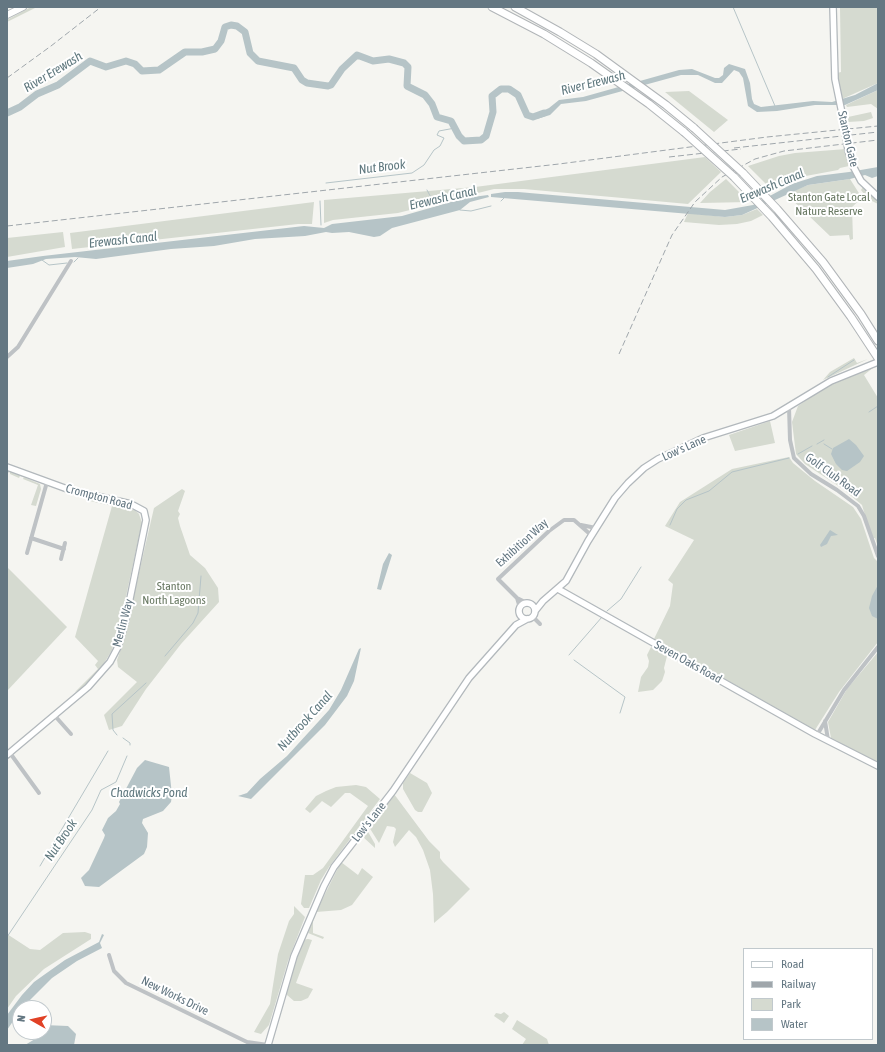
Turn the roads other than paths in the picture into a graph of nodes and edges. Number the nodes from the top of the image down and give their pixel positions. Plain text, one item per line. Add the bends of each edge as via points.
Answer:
1 (23, 7) edge
2 (492, 7) edge
3 (515, 7) edge
4 (833, 7) edge
5 (7, 15) edge
6 (878, 196) edge
7 (71, 261) dead end
8 (878, 341) edge
9 (7, 357) edge
10 (878, 358) edge
11 (878, 362) edge
12 (789, 407) junction
13 (7, 467) edge
14 (47, 482) junction
15 (146, 518) joint
16 (581, 524) junction
17 (596, 528) junction
18 (591, 535) junction
19 (31, 538) junction
20 (66, 543) dead end
21 (64, 549) junction
22 (27, 553) dead end
23 (878, 556) edge
24 (61, 559) dead end
25 (558, 589) junction
26 (517, 598) junction
27 (543, 601) junction
28 (529, 603) junction
29 (520, 608) junction
30 (520, 615) junction
31 (532, 615) junction
32 (540, 624) dead end
33 (516, 625) junction
34 (878, 647) edge
35 (55, 716) junction
36 (825, 721) junction
37 (71, 734) dead end
38 (818, 735) junction
39 (828, 740) junction
40 (9, 754) edge
41 (878, 766) edge
42 (41, 785) dead end
43 (36, 788) junction
44 (39, 793) dead end
45 (109, 955) dead end
46 (249, 1043) edge
47 (268, 1045) edge

1 - 5 main road
2 - 10 highway, bridge via 544,34 606,73 684,132 734,177 816,269
3 - 8 highway, bridge via 560,32 656,97 743,173 828,268
4 - 6 street, Stanton Gate, bridge via 834,61 848,150 860,179 866,188
7 - 9 street via 18,347
11 - 12 street, Low's Lane via 831,382
12 - 17 street, Low's Lane via 755,423 703,438 658,459 623,489
12 - 23 street, Golf Club Road via 794,458 811,474 858,506
13 - 14 street, Crompton Road
14 - 15 street, Crompton Road via 131,504 144,511
14 - 19 street
15 - 35 street, Merlin Way via 146,528 118,647 98,678
16 - 17 street, Exhibition Way
16 - 18 street
16 - 26 street, Exhibition Way via 571,519 561,522 498,578
17 - 18 street, Low's Lane
18 - 25 street, Low's Lane via 572,573
19 - 21 street
19 - 22 street
20 - 21 street
21 - 24 street
25 - 27 street, Low's Lane
25 - 38 street, Seven Oaks Road
26 - 28 street
26 - 29 street
27 - 28 street, Low's Lane
27 - 31 street, Low's Lane
28 - 29 street, Low's Lane
28 - 31 street
29 - 30 street, Low's Lane
30 - 31 street
30 - 33 street, Low's Lane
31 - 32 street
31 - 33 street, Low's Lane
33 - 47 street, Low's Lane via 469,678 393,791 341,858 324,886 294,956
34 - 36 street via 844,690
35 - 37 street
35 - 40 street, Merlin Way
36 - 38 street
36 - 39 street
38 - 39 street, Seven Oaks Road
39 - 41 street, Seven Oaks Road
40 - 43 street
42 - 43 street
43 - 44 street
45 - 46 street, New Works Drive via 114,971 121,980
46 - 47 street, New Works Drive

